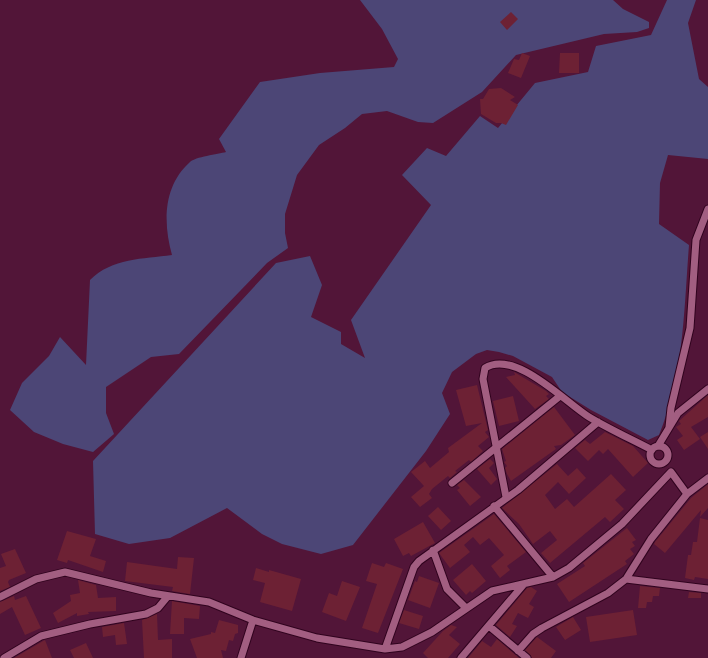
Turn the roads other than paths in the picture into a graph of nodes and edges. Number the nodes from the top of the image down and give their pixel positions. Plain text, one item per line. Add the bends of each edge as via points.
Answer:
1 (708, 209) edge
2 (708, 389) edge
3 (560, 396) junction
4 (598, 422) junction
5 (669, 427) junction
6 (658, 446) junction
7 (496, 448) junction
8 (652, 450) junction
9 (665, 462) junction
10 (671, 472) junction
11 (708, 478) edge
12 (452, 483) dead end
13 (686, 494) junction
14 (506, 497) junction
15 (494, 506) junction
16 (433, 550) junction
17 (553, 577) junction
18 (626, 579) junction
19 (524, 584) junction
20 (708, 589) edge
21 (168, 596) junction
22 (0, 597) edge
23 (466, 608) junction
24 (253, 620) junction
25 (488, 626) junction
26 (385, 649) junction
27 (518, 651) junction
28 (4, 658) edge
29 (241, 658) edge
30 (461, 658) edge
31 (527, 658) edge

1 - 5 street via 696,240 690,328
2 - 5 street via 682,409
3 - 4 street
3 - 7 street
3 - 7 street via 544,383 513,366 497,363 486,368 483,379
4 - 8 street
4 - 14 street via 518,490
5 - 6 street
6 - 8 street
6 - 9 street via 668,451
7 - 12 street
7 - 14 street
8 - 9 street via 651,457 655,463
9 - 10 street
10 - 13 street
10 - 17 street via 622,524 569,568
11 - 13 street
13 - 18 street via 651,539
14 - 15 street
15 - 16 street
15 - 17 street
16 - 23 street via 444,584
16 - 26 street via 414,567
17 - 19 street
18 - 20 street
18 - 27 street via 608,593 533,634
19 - 23 street via 492,591
19 - 25 street
21 - 22 street via 65,572 36,579
21 - 24 street via 219,604
21 - 28 street via 158,608 146,614 41,636
23 - 26 street via 421,638 402,647
24 - 26 street via 317,638
24 - 29 street
25 - 27 street
25 - 30 street
27 - 31 street

